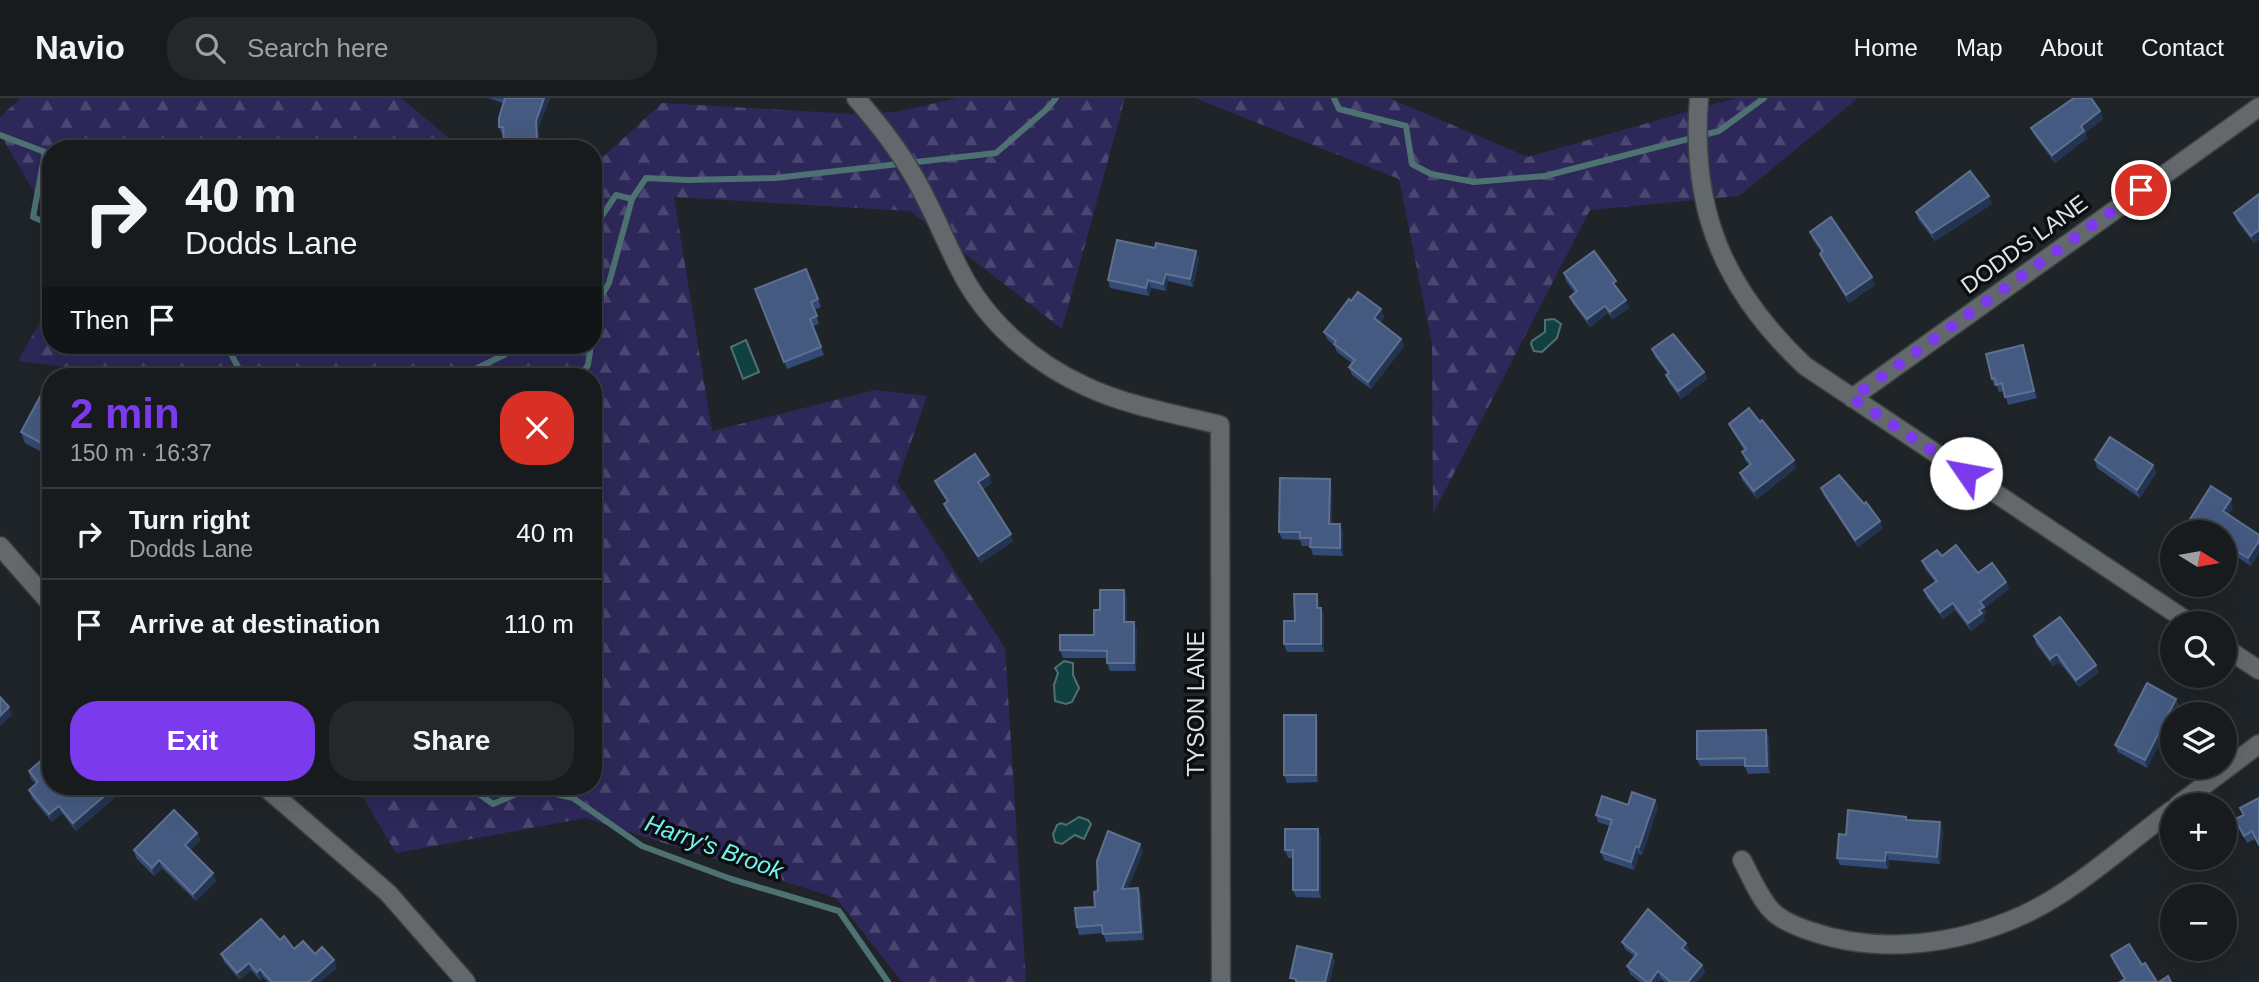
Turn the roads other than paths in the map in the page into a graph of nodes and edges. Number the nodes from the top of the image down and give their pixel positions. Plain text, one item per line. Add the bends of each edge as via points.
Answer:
1 (856, 98) edge
2 (1699, 98) edge
3 (2259, 107) edge
4 (1852, 398) junction
5 (0, 546) edge
6 (42, 594) edge
7 (2172, 611) edge
8 (2237, 656) edge
9 (2259, 670) edge
10 (2259, 744) edge
11 (2194, 793) edge
12 (274, 795) edge
13 (2160, 819) edge
14 (1742, 860) dead end
15 (466, 982) edge
16 (1221, 982) edge

1 - 16 street, TYSON LANE via 913,175 961,272 1003,330 1030,354 1089,388 1220,425
2 - 4 street via 1702,194 1732,277 1779,341 1805,366
3 - 4 street, DODDS LANE
4 - 7 street
5 - 6 street
8 - 9 street
10 - 11 street
12 - 15 street via 388,893
13 - 14 street via 2061,893 2024,914 1985,930 1917,943 1864,943 1800,928 1773,912

